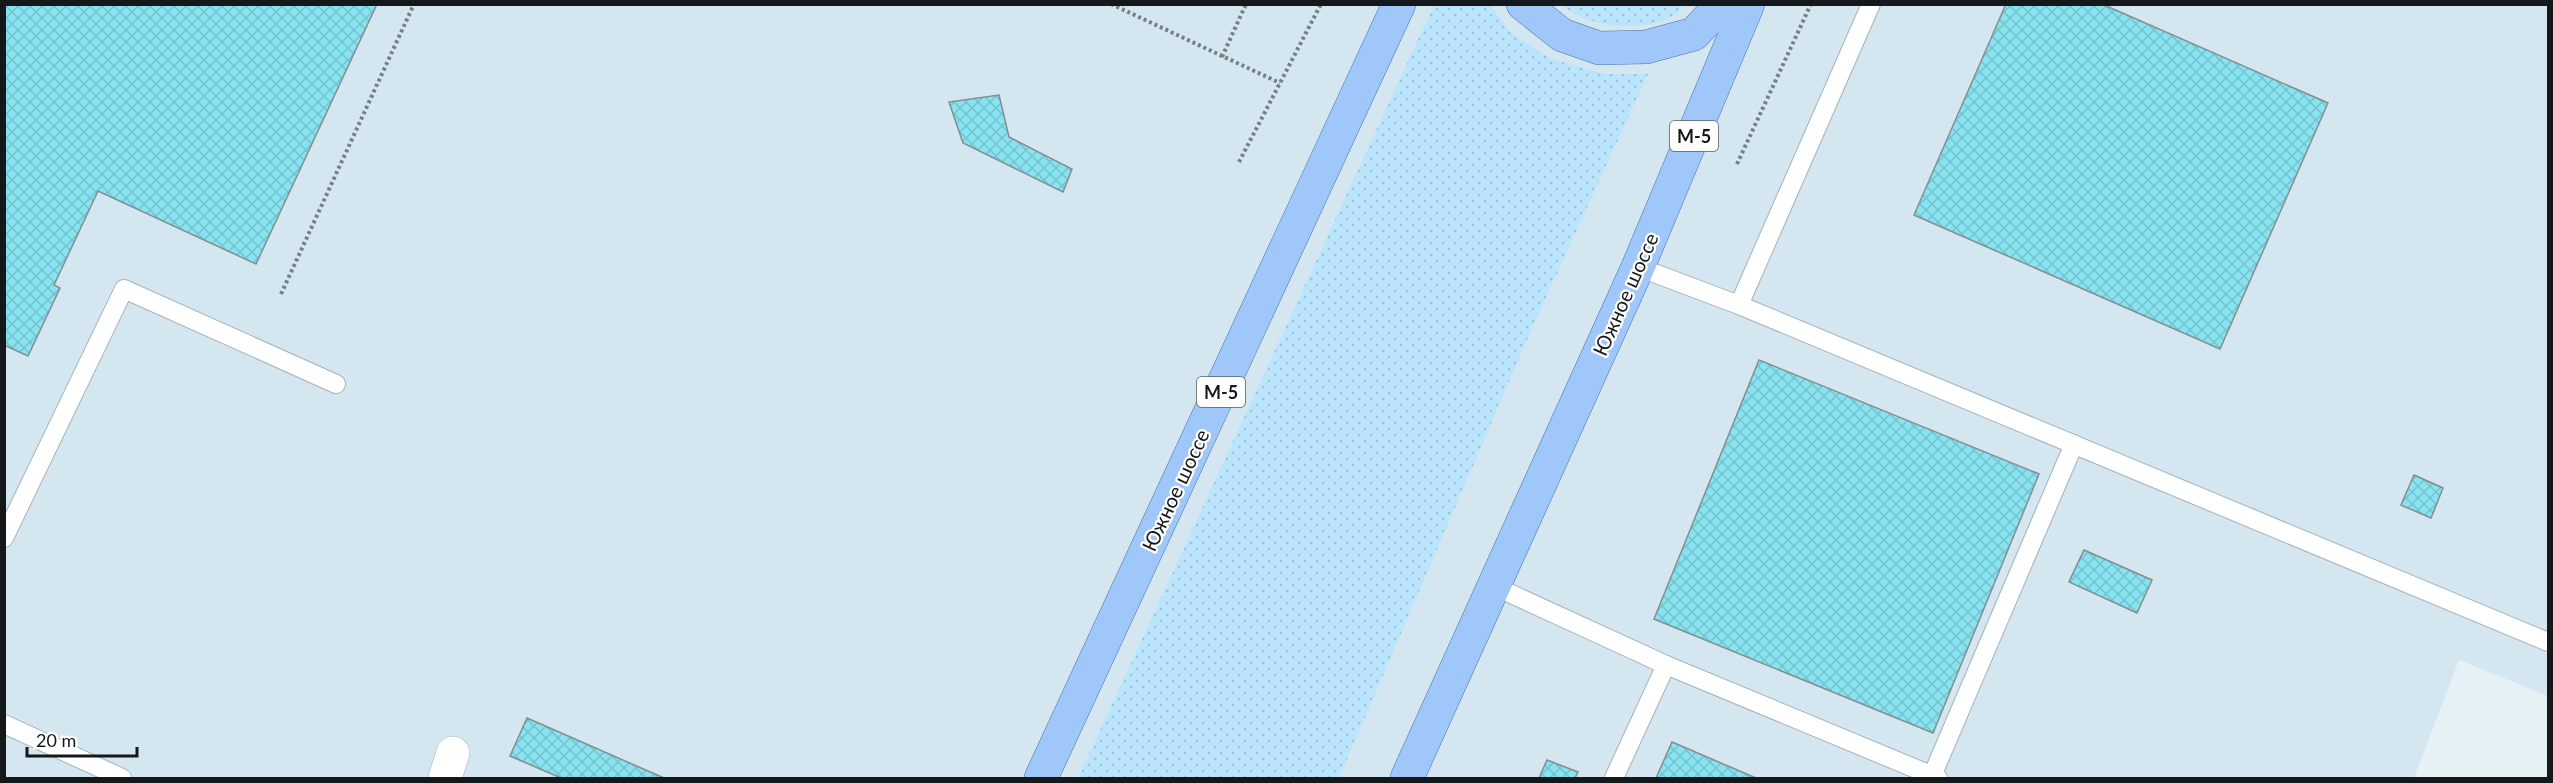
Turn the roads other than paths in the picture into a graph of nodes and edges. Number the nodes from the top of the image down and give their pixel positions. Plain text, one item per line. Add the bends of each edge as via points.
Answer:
1 (1399, 4) edge
2 (1523, 4) edge
3 (1722, 4) edge
4 (1748, 4) edge
5 (1871, 4) edge
6 (1638, 267) junction
7 (1739, 305) junction
8 (336, 384) dead end
9 (2074, 444) junction
10 (4, 538) edge
11 (1494, 586) junction
12 (2548, 642) edge
13 (1666, 665) junction
14 (4, 724) edge
15 (1935, 777) edge
16 (122, 778) edge
17 (1041, 778) edge
18 (1407, 778) edge
19 (1614, 778) edge

1 - 17 main road, Южное шоссе / М-5
2 - 3 main road via 1562,35 1599,48 1646,48 1694,34
4 - 6 main road, Южное шоссе / М-5
5 - 7 lane
6 - 7 lane
6 - 11 main road, Южное шоссе / М-5
7 - 9 lane
8 - 10 lane via 124,289
9 - 12 lane
9 - 15 lane
11 - 13 lane
11 - 18 main road, Южное шоссе / М-5
13 - 15 lane
13 - 19 lane
14 - 16 lane

